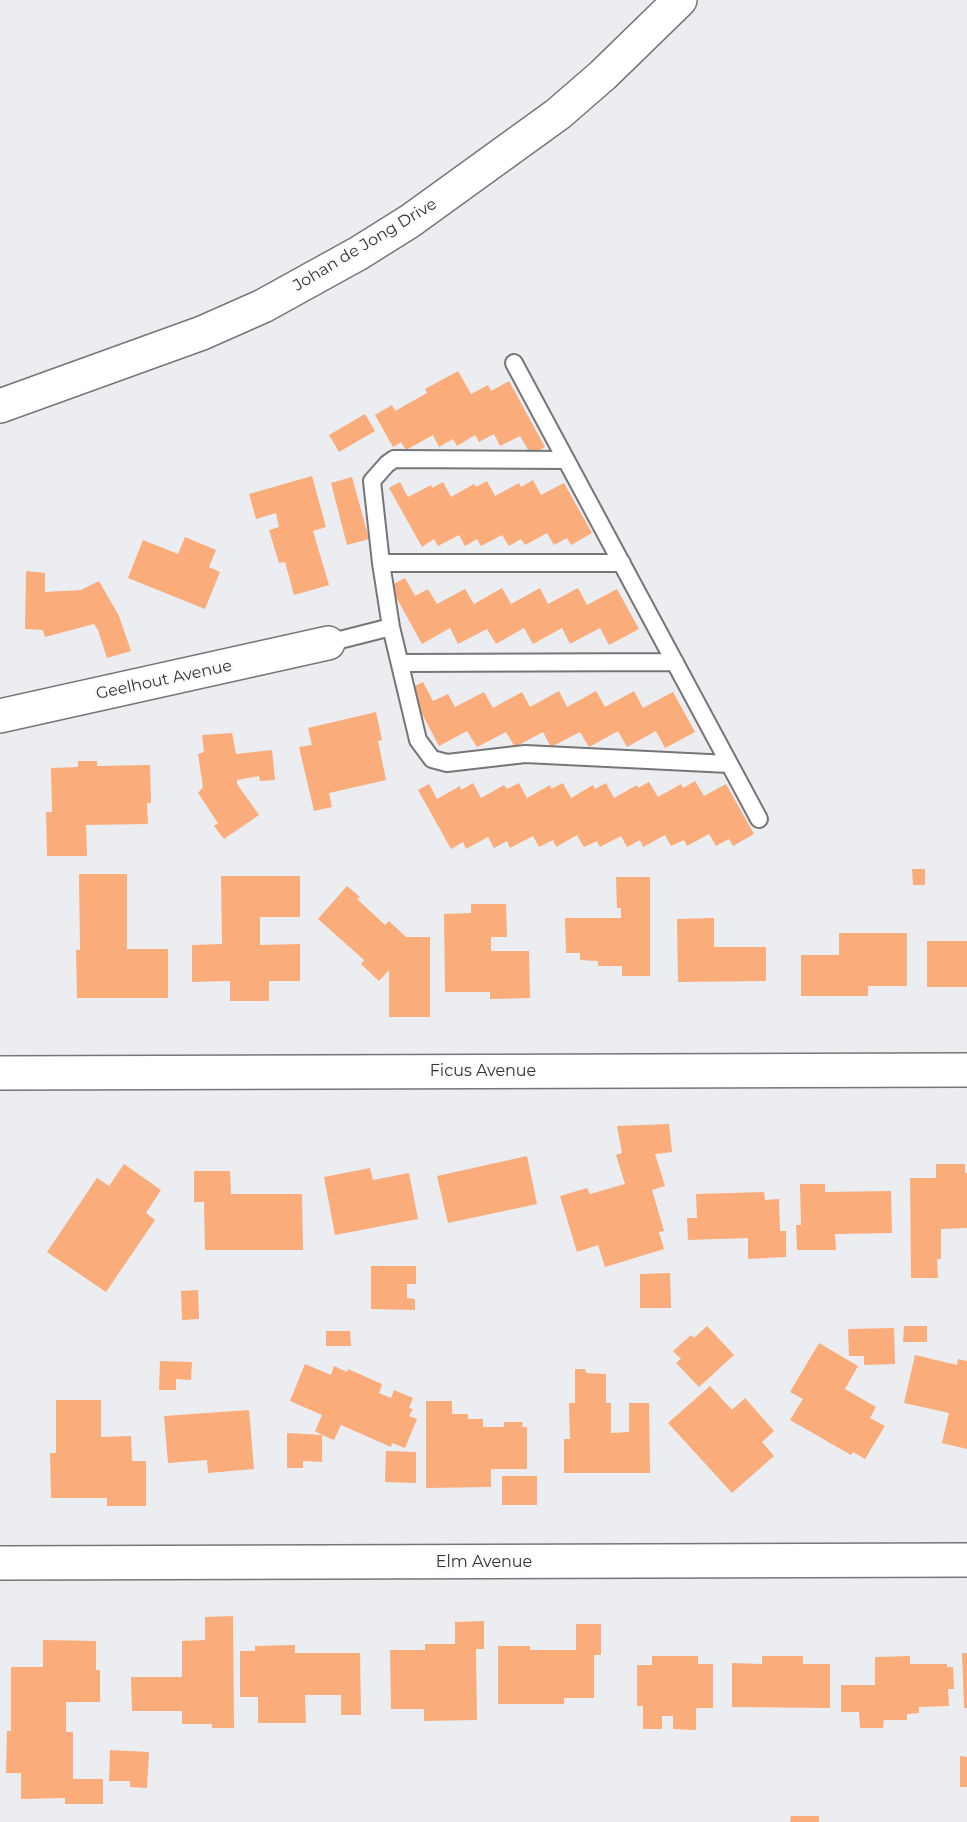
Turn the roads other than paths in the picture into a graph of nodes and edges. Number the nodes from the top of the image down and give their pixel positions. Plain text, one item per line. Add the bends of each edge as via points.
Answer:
1 (680, 0) edge
2 (514, 363) dead end
3 (0, 406) edge
4 (566, 460) junction
5 (381, 563) junction
6 (622, 563) junction
7 (391, 627) junction
8 (328, 643) joint
9 (675, 662) junction
10 (400, 663) junction
11 (0, 716) edge
12 (729, 764) junction
13 (759, 819) dead end
14 (967, 1070) edge
15 (0, 1073) edge
16 (967, 1560) edge
17 (0, 1563) edge

1 - 3 street, Johan de Jong Drive via 558,114 359,253 263,306 202,333
2 - 4 lane
4 - 5 lane via 394,459 372,481
4 - 6 lane
5 - 6 lane
5 - 7 lane
6 - 9 lane
7 - 8 lane
7 - 10 lane
8 - 11 street, Geelhout Avenue
9 - 10 lane
9 - 12 lane
10 - 12 lane via 418,740 439,762 525,754
12 - 13 lane
14 - 15 street, Ficus Avenue
16 - 17 street, Elm Avenue

